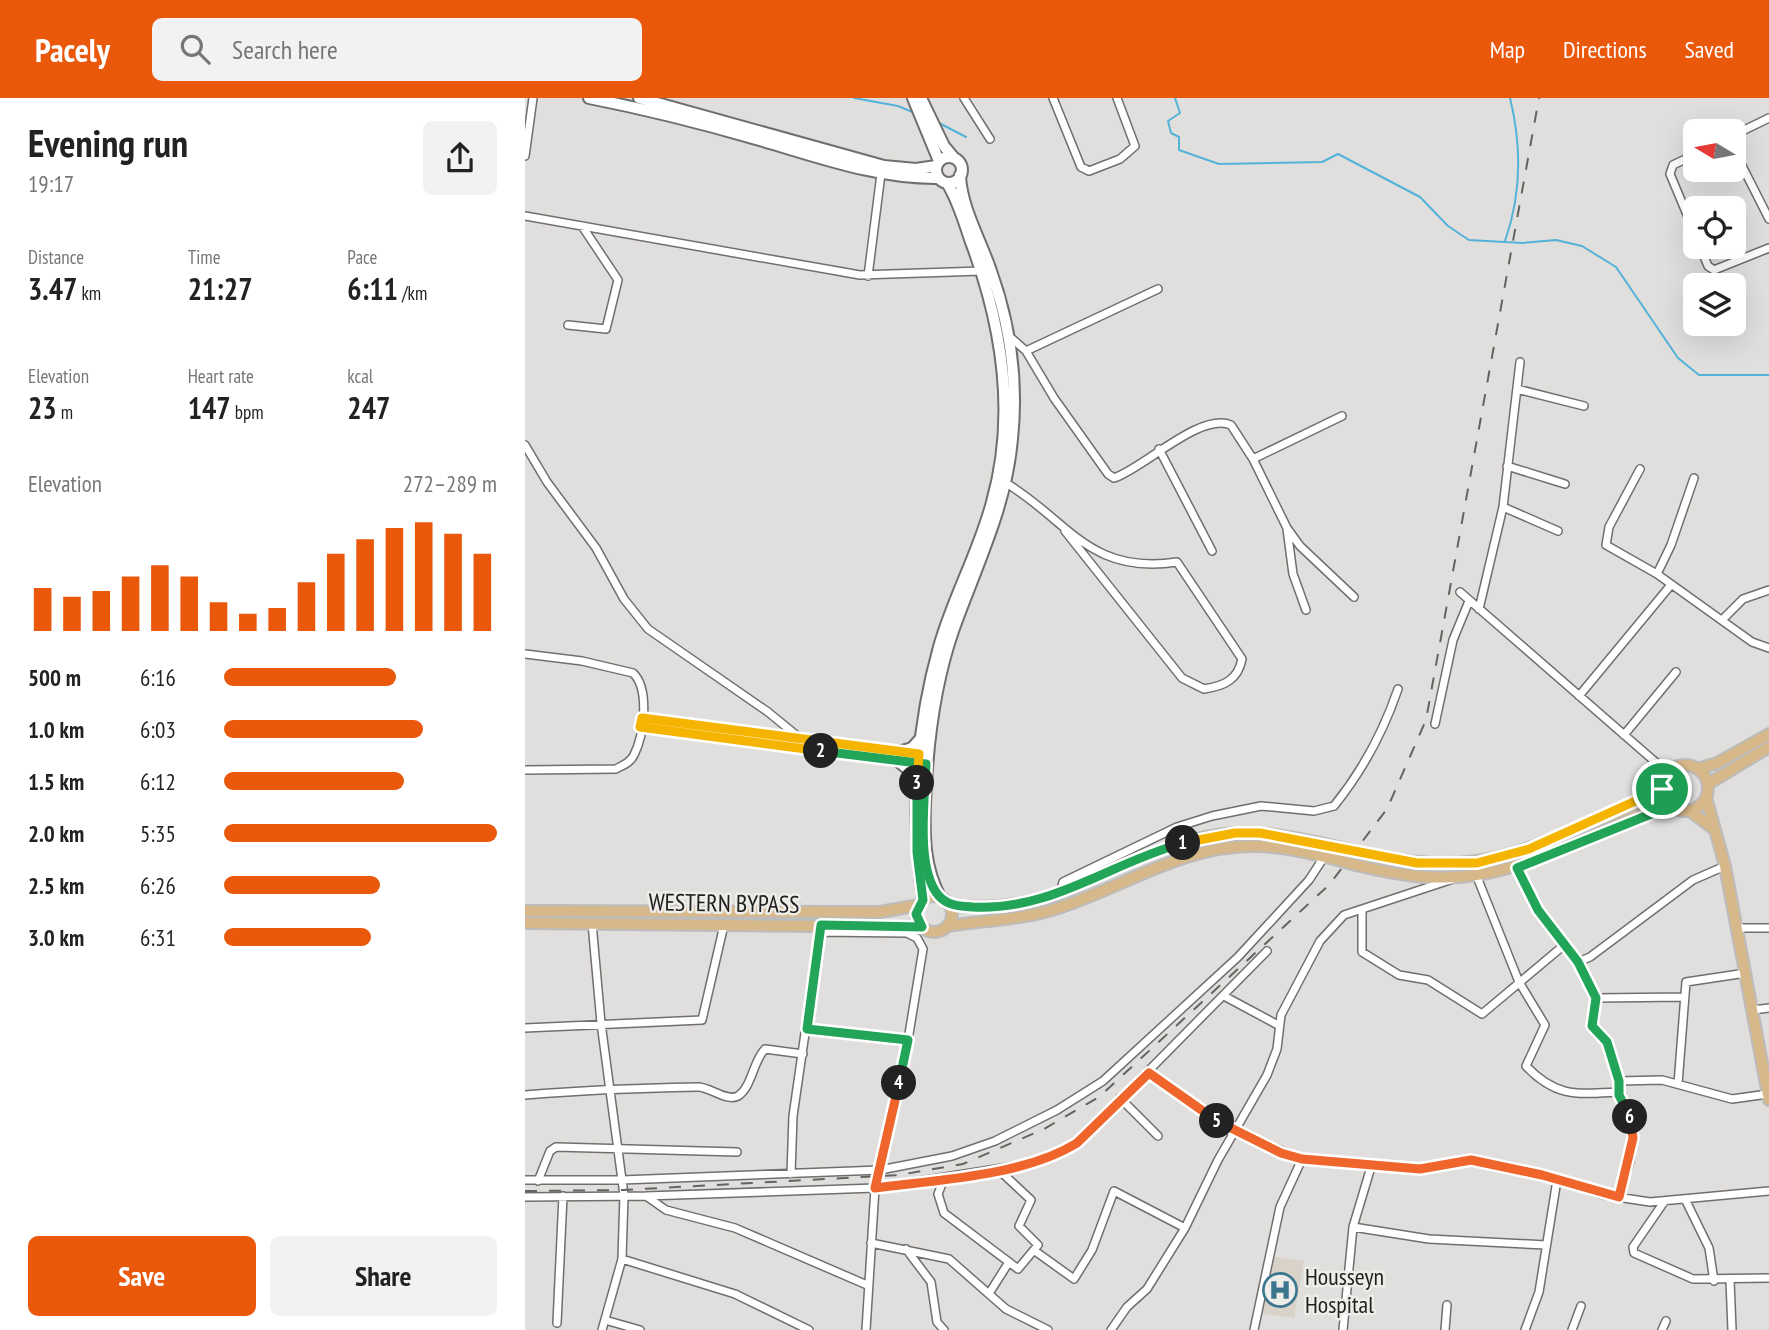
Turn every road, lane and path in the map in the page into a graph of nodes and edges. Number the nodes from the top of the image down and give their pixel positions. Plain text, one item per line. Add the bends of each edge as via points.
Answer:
1 (533, 98) edge
2 (589, 98) edge
3 (639, 98) edge
4 (913, 98) edge
5 (921, 98) edge
6 (964, 98) edge
7 (1053, 98) edge
8 (1117, 98) edge
9 (923, 115) junction
10 (1769, 118) edge
11 (1747, 129) edge
12 (990, 139) dead end
13 (525, 156) edge
14 (954, 158) junction
15 (1683, 160) edge
16 (938, 164) junction
17 (881, 174) junction
18 (960, 175) junction
19 (1747, 176) edge
20 (943, 181) junction
21 (1683, 206) edge
22 (525, 216) edge
23 (1769, 219) edge
24 (582, 226) junction
25 (1769, 248) edge
26 (1746, 257) edge
27 (1705, 259) edge
28 (1742, 259) edge
29 (982, 271) junction
30 (868, 276) junction
31 (1158, 289) dead end
32 (568, 325) dead end
33 (1009, 336) junction
34 (1026, 351) junction
35 (1520, 362) dead end
36 (1517, 389) junction
37 (1584, 406) dead end
38 (1342, 416) dead end
39 (525, 445) edge
40 (1159, 449) junction
41 (1253, 459) junction
42 (1507, 466) junction
43 (1640, 470) dead end
44 (1694, 478) dead end
45 (1006, 483) junction
46 (1565, 484) dead end
47 (1503, 507) junction
48 (1287, 528) junction
49 (1065, 531) junction
50 (1558, 531) dead end
51 (1212, 551) dead end
52 (1657, 574) junction
53 (1670, 586) junction
54 (1769, 590) edge
55 (1460, 592) dead end
56 (1353, 597) dead end
57 (1469, 601) junction
58 (1479, 609) junction
59 (1306, 610) dead end
60 (1723, 619) junction
61 (1769, 648) edge
62 (525, 654) edge
63 (1676, 672) dead end
64 (1398, 689) dead end
65 (1579, 696) junction
66 (642, 718) junction
67 (1435, 724) dead end
68 (640, 727) junction
69 (1769, 734) edge
70 (1624, 735) junction
71 (921, 738) junction
72 (801, 739) junction
73 (1769, 747) edge
74 (898, 757) junction
75 (922, 759) junction
76 (1698, 769) junction
77 (525, 770) edge
78 (1668, 773) junction
79 (917, 777) junction
80 (1708, 784) junction
81 (1662, 789) junction
82 (1706, 797) junction
83 (1671, 806) junction
84 (1690, 811) junction
85 (1715, 830) junction
86 (1329, 858) junction
87 (1725, 866) junction
88 (1517, 868) junction
89 (1477, 877) junction
90 (1457, 878) junction
91 (1060, 894) junction
92 (940, 897) junction
93 (921, 902) junction
94 (949, 905) junction
95 (525, 911) edge
96 (1363, 912) junction
97 (525, 923) edge
98 (592, 923) junction
99 (724, 925) junction
100 (948, 926) junction
101 (922, 927) junction
102 (1737, 928) junction
103 (1769, 928) edge
104 (820, 929) junction
105 (1563, 946) junction
106 (1267, 951) dead end
107 (1578, 962) junction
108 (1746, 973) junction
109 (1519, 982) junction
110 (1224, 996) junction
111 (1685, 997) junction
112 (1596, 998) junction
113 (1769, 1008) edge
114 (1753, 1010) junction
115 (601, 1023) junction
116 (1278, 1025) junction
117 (525, 1028) edge
118 (807, 1029) junction
119 (908, 1040) junction
120 (1764, 1043) edge
121 (803, 1054) junction
122 (1149, 1073) junction
123 (1619, 1081) junction
124 (1678, 1084) junction
125 (611, 1088) junction
126 (1619, 1092) junction
127 (525, 1095) edge
128 (1769, 1097) edge
129 (1120, 1098) junction
130 (1234, 1130) junction
131 (1158, 1136) dead end
132 (619, 1147) junction
133 (737, 1152) dead end
134 (1302, 1159) junction
135 (1371, 1167) junction
136 (880, 1170) junction
137 (999, 1170) junction
138 (791, 1174) junction
139 (944, 1179) junction
140 (525, 1180) edge
141 (622, 1180) junction
142 (1557, 1180) junction
143 (538, 1181) junction
144 (875, 1188) junction
145 (1769, 1191) edge
146 (624, 1195) junction
147 (563, 1196) junction
148 (646, 1196) junction
149 (525, 1197) edge
150 (1619, 1197) junction
151 (1685, 1199) junction
152 (1664, 1202) junction
153 (1353, 1227) junction
154 (1185, 1228) junction
155 (871, 1243) junction
156 (1546, 1245) junction
157 (906, 1249) junction
158 (1035, 1251) junction
159 (622, 1259) junction
160 (1009, 1262) junction
161 (1769, 1278) edge
162 (1730, 1280) junction
163 (1714, 1281) junction
164 (867, 1286) junction
165 (990, 1292) junction
166 (1447, 1306) dead end
167 (1581, 1306) dead end
168 (605, 1320) junction
169 (1666, 1321) dead end
170 (557, 1323) dead end
171 (602, 1330) edge
172 (640, 1330) edge
173 (809, 1330) edge
174 (866, 1330) edge
175 (944, 1330) edge
176 (1048, 1330) edge
177 (1111, 1330) edge
178 (1254, 1330) edge
179 (1343, 1330) edge
180 (1445, 1330) edge
181 (1525, 1330) edge
182 (1572, 1330) edge
183 (1662, 1330) edge
184 (1733, 1330) edge

1 - 13 street
2 - 17 main road
3 - 16 main road via 884,166 916,169
4 - 9 main road
5 - 9 main road
6 - 12 street
7 - 8 street via 1081,167 1089,171 1120,159 1135,145
9 - 14 main road
9 - 16 main road
10 - 11 street
14 - 16 main road
14 - 18 main road via 960,163
15 - 21 street via 1673,165 1669,174
16 - 20 main road
17 - 20 main road
17 - 30 street
18 - 20 main road
18 - 33 main road
19 - 23 street
20 - 29 main road
22 - 24 street
24 - 30 street
24 - 32 street via 614,272 617,290 606,329
25 - 26 street
27 - 28 street via 1714,270
29 - 30 street
29 - 71 main road via 1002,352 1001,451 985,524 939,646
31 - 34 street
33 - 34 street
33 - 45 main road via 1014,411
34 - 40 street via 1053,398 1108,474 1114,478 1122,475
35 - 36 street
36 - 37 street
36 - 42 street
38 - 41 street
39 - 72 street via 648,629
40 - 41 street via 1224,422 1231,425
40 - 51 street
41 - 48 street
42 - 46 street
42 - 47 street
43 - 52 street via 1606,541 1609,550
44 - 52 street
45 - 49 street
45 - 75 main road via 947,649
47 - 50 street
47 - 58 street
48 - 56 street
48 - 59 street via 1293,573
49 - 49 street via 1109,557 1160,565 1177,562 1242,659 1240,671 1230,681 1204,689 1182,678
52 - 53 street
53 - 60 street
53 - 65 street
54 - 60 street via 1743,599
55 - 57 street
57 - 58 street
57 - 67 street via 1453,640
58 - 65 street
60 - 61 street via 1752,642
62 - 66 street via 582,660 633,673 643,689
63 - 70 street
64 - 91 street via 1363,768 1334,806 1314,811 1261,806 1177,827 1063,882
65 - 70 street
66 - 68 street
66 - 72 street
68 - 74 street
68 - 77 street via 634,755 616,769
69 - 76 main road
70 - 78 street
71 - 74 main road
71 - 75 main road
72 - 74 street
73 - 80 main road
74 - 75 street
74 - 79 main road
75 - 79 main road
75 - 92 main road via 925,850
76 - 78 main road via 1679,766
76 - 80 main road
78 - 81 main road
79 - 93 main road
80 - 82 main road
81 - 83 main road
81 - 91 main road, bridge via 1529,849 1477,863 1417,863 1260,833 1206,837 1149,855
82 - 84 main road
82 - 85 main road
83 - 84 main road
83 - 88 main road
84 - 85 main road
85 - 87 main road
86 - 90 main road, bridge via 1409,876
86 - 100 main road via 1257,846 1212,850 1058,908 1014,919
86 - 136 street via 1238,957 1103,1081 995,1141 952,1156
87 - 102 main road
87 - 107 street via 1693,880
88 - 89 main road
88 - 105 street
89 - 90 main road
89 - 109 street
90 - 96 street
91 - 94 main road via 1014,906
92 - 93 main road
92 - 94 main road
93 - 95 main road, WESTERN BYPASS via 880,912
93 - 101 main road via 916,914
94 - 100 main road
96 - 109 street via 1362,952 1399,975 1425,978 1482,1014
96 - 116 street via 1338,919 1320,941
97 - 98 main road, WESTERN BYPASS
98 - 99 main road, WESTERN BYPASS
98 - 115 street
99 - 104 main road, WESTERN BYPASS
99 - 115 street via 704,1019
100 - 101 main road via 935,932
101 - 104 main road, WESTERN BYPASS
102 - 103 street
102 - 108 main road
104 - 118 street
104 - 119 street via 907,933 922,943
105 - 107 street
105 - 109 street
106 - 110 street
107 - 112 street
108 - 111 street via 1686,982
108 - 114 main road
109 - 126 street via 1545,1025 1528,1068 1564,1093
110 - 116 street
110 - 122 street
111 - 112 street
111 - 124 street
112 - 123 street via 1592,1026 1607,1042
113 - 114 street
114 - 120 main road
115 - 117 street
115 - 125 street
116 - 130 street via 1277,1049 1267,1075
118 - 119 street
118 - 121 street
119 - 136 street
120 - 128 main road
121 - 125 street via 765,1049 736,1097 705,1087
121 - 138 street via 793,1116
122 - 129 street
122 - 130 street
123 - 124 street
123 - 126 street
124 - 128 street via 1732,1099
125 - 127 street
125 - 132 street
126 - 150 street via 1633,1129 1630,1161
129 - 131 street
129 - 137 street via 1064,1151
130 - 134 street
130 - 154 street
132 - 133 street
132 - 141 street
132 - 143 street via 553,1148
134 - 135 street
134 - 178 street via 1280,1207
135 - 142 street via 1420,1169 1471,1160
135 - 153 street
136 - 138 street
136 - 144 street
137 - 139 street
137 - 158 street via 1031,1200 1019,1226 1038,1242
138 - 141 street
139 - 144 street
139 - 160 street via 938,1194 941,1209
140 - 143 street
141 - 143 street
141 - 146 street
142 - 150 street
142 - 156 street
144 - 148 street
144 - 155 street
145 - 151 street
146 - 147 street
146 - 148 street
146 - 159 street
147 - 149 street
147 - 170 street
148 - 164 street via 666,1210 735,1228
150 - 152 street
151 - 152 street
151 - 163 street via 1709,1248
152 - 163 street via 1633,1247 1634,1253 1686,1277
153 - 156 street via 1429,1239
153 - 179 street
154 - 158 street via 1114,1191 1092,1250 1074,1279
154 - 177 street via 1147,1289
155 - 157 street
155 - 164 street
156 - 181 street via 1539,1292
157 - 165 street via 949,1259
157 - 175 street via 931,1282 937,1322
158 - 160 street via 1020,1268
159 - 168 street
159 - 173 street via 735,1294
160 - 165 street
161 - 162 street
162 - 163 street
162 - 184 street
164 - 174 street
165 - 176 street via 1006,1309
166 - 180 street
167 - 182 street
168 - 171 street
168 - 172 street
169 - 183 street

